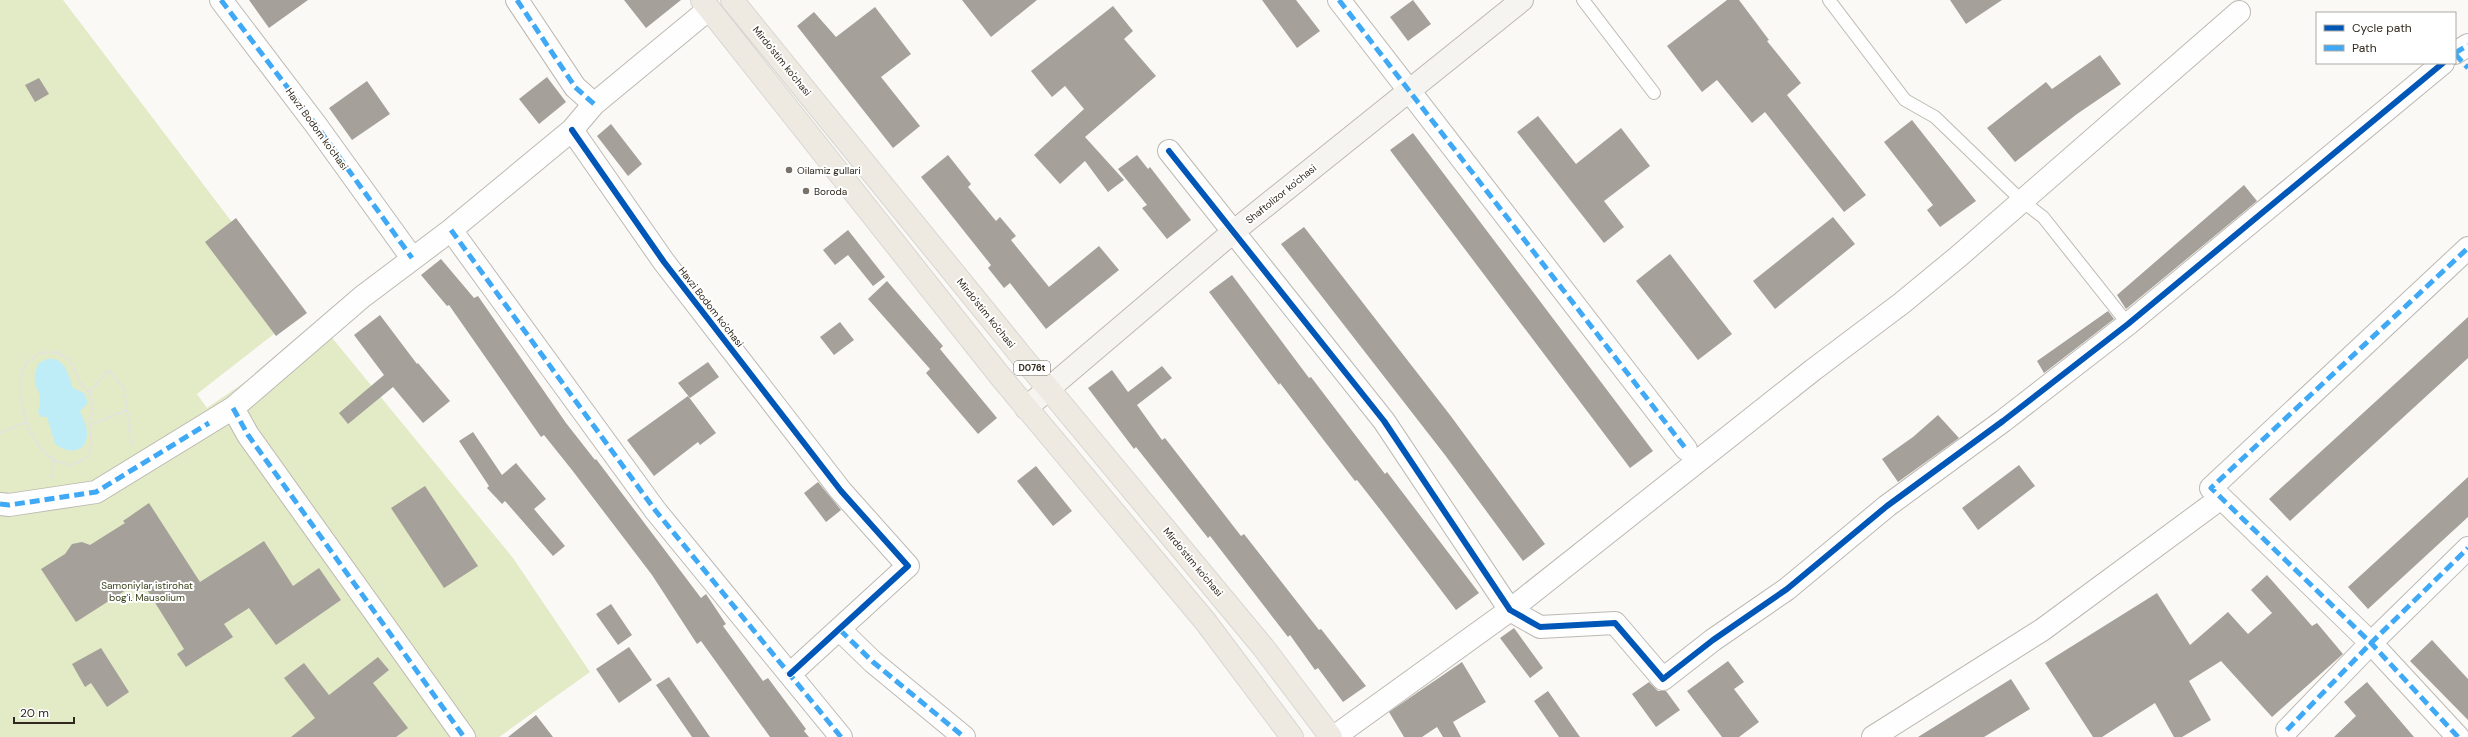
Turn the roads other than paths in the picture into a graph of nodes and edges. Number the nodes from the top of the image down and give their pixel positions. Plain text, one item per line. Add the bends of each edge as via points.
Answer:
1 (221, 0) edge
2 (518, 0) edge
3 (732, 0) edge
4 (1339, 0) edge
5 (1522, 0) edge
6 (1583, 0) edge
7 (1829, 0) edge
8 (705, 4) edge
9 (2239, 12) dead end
10 (2468, 45) edge
11 (2456, 52) edge
12 (2442, 64) edge
13 (1409, 91) junction
14 (1654, 93) dead end
15 (594, 104) junction
16 (572, 130) junction
17 (1169, 151) dead end
18 (2022, 201) junction
19 (451, 230) junction
20 (1232, 232) junction
21 (2468, 248) edge
22 (412, 258) junction
23 (2128, 324) junction
24 (1048, 388) junction
25 (233, 408) junction
26 (1026, 408) junction
27 (1686, 449) dead end
28 (2221, 498) junction
29 (0, 504) edge
30 (2468, 548) edge
31 (1510, 610) junction
32 (840, 630) junction
33 (2370, 643) junction
34 (790, 674) junction
35 (2287, 730) dead end
36 (464, 737) edge
37 (841, 737) edge
38 (964, 737) edge
39 (1292, 737) edge
40 (1333, 737) edge
41 (1873, 737) edge
42 (2458, 737) edge

1 - 22 street, Havzi Bodom ko'chasi
2 - 15 street via 575,87
3 - 24 main road, Mirdo'stim ko'chasi / D076t
4 - 13 street
5 - 13 street, Shaftolizor ko'chasi
6 - 14 lane
7 - 18 lane via 1905,100 1935,117
8 - 15 street
8 - 26 main road, D076t
9 - 18 street
10 - 11 street
12 - 23 street
13 - 20 street, Shaftolizor ko'chasi
13 - 27 street
15 - 16 street
16 - 19 street
16 - 32 street, Havzi Bodom ko'chasi via 664,262 841,491 908,566
17 - 20 street
18 - 23 lane via 2043,217
18 - 31 street via 1902,303 1813,370
19 - 22 street
19 - 34 street via 655,510
20 - 24 street, Shaftolizor ko'chasi
20 - 31 street via 1384,421
21 - 28 street via 2211,488
22 - 25 street via 362,297
23 - 31 street via 2003,421 1887,506 1787,589 1713,640 1663,679 1615,623 1540,627
24 - 26 street, Shaftolizor ko'chasi
24 - 40 main road, Mirdo'stim ko'chasi / D076t via 1263,647
25 - 29 street via 96,492 9,505
25 - 36 street via 248,435
26 - 39 main road, D076t via 1205,621
28 - 33 street
28 - 41 street via 2042,630
30 - 33 street
31 - 40 street
32 - 34 street
32 - 38 street via 873,662
33 - 35 street
33 - 42 street
34 - 37 street

